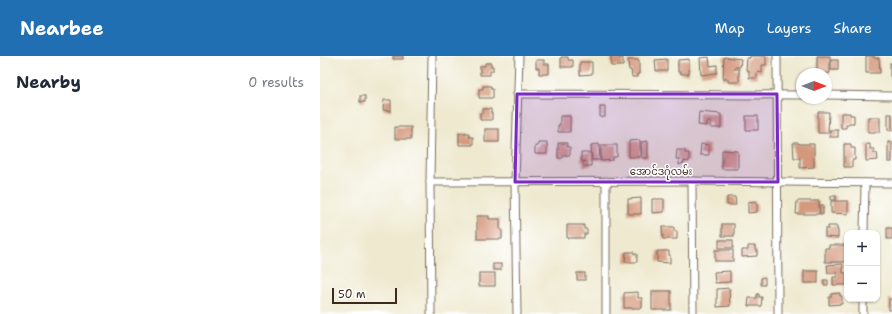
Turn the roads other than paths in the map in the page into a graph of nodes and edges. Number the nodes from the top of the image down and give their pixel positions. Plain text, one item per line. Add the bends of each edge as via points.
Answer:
1 (432, 56) edge
2 (519, 56) edge
3 (777, 56) edge
4 (517, 94) junction
5 (778, 94) junction
6 (796, 95) edge
7 (832, 95) edge
8 (892, 96) edge
9 (606, 181) junction
10 (692, 181) junction
11 (430, 182) junction
12 (515, 182) junction
13 (778, 182) junction
14 (865, 183) junction
15 (892, 183) edge
16 (864, 230) edge
17 (863, 302) edge
18 (431, 314) edge
19 (517, 314) edge
20 (606, 314) edge
21 (693, 314) edge
22 (778, 314) edge
23 (863, 314) edge

1 - 11 street
2 - 4 street
3 - 5 street
4 - 5 street
4 - 12 street
5 - 6 street
5 - 13 street
7 - 8 street
9 - 10 street, အောင်ဒဂုံလမ်း
9 - 12 street, အောင်ဒဂုံလမ်း
9 - 20 street
10 - 13 street, အောင်ဒဂုံလမ်း
10 - 21 street
11 - 12 street, အောင်ဒဂုံလမ်း
11 - 18 street
12 - 19 street
13 - 14 street, အောင်ဒဂုံလမ်း
13 - 22 street
14 - 15 street, အောင်ဒဂုံလမ်း
14 - 16 street
17 - 23 street

